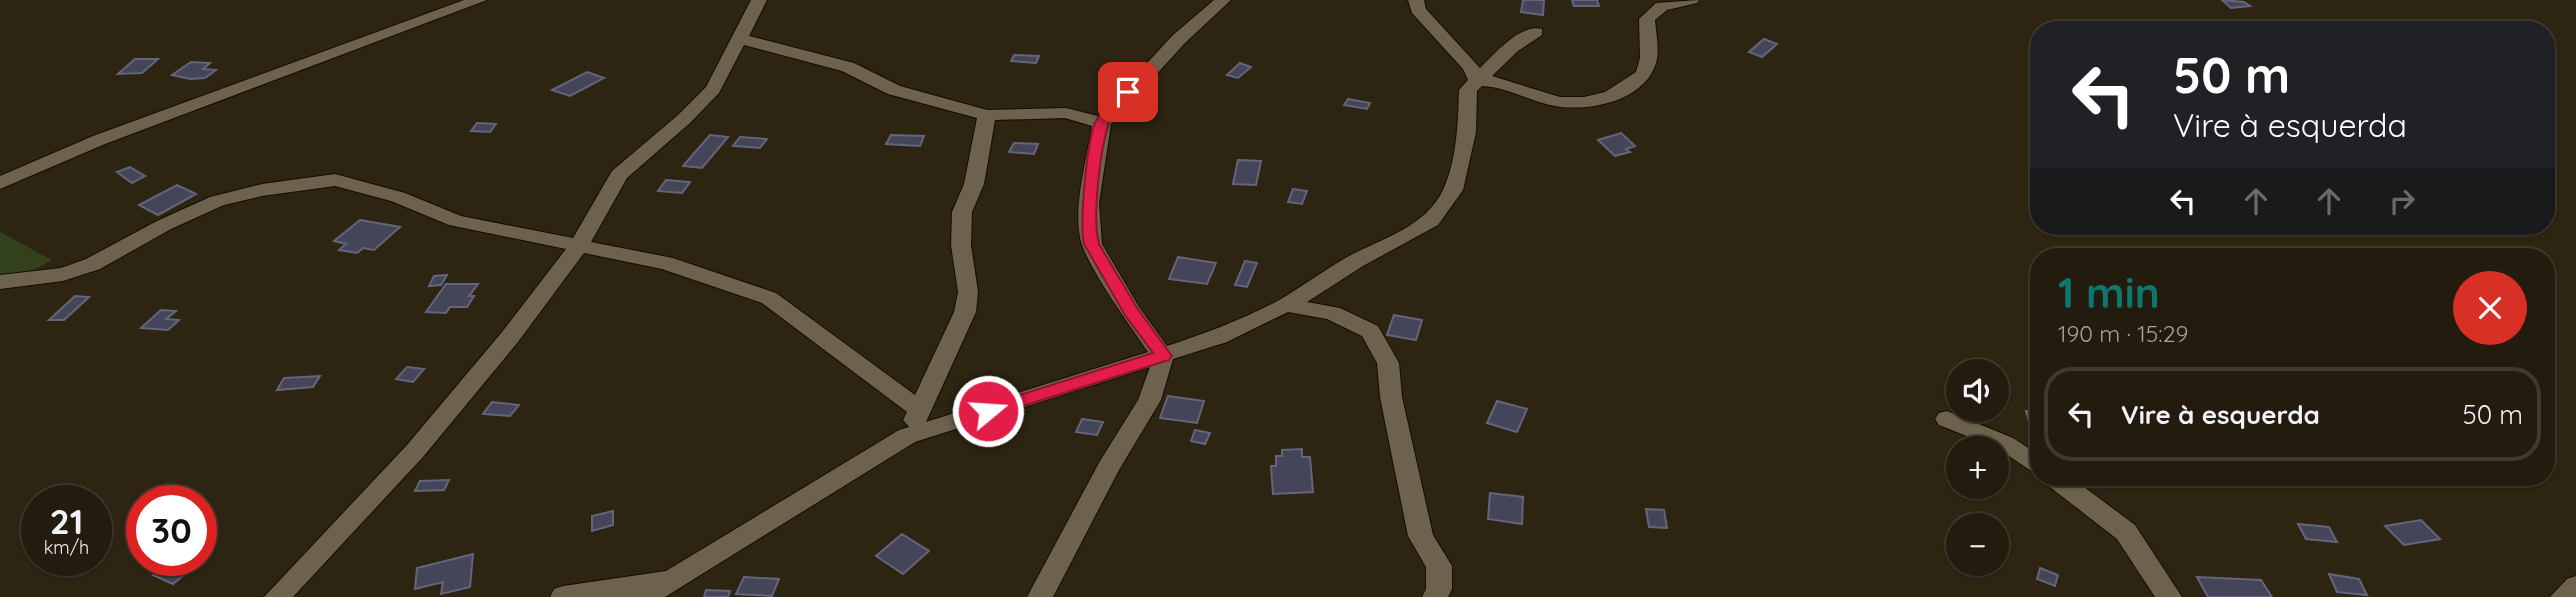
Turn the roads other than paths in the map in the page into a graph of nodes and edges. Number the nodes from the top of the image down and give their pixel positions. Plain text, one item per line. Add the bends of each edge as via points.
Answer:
1 (479, 0) edge
2 (759, 0) edge
3 (1223, 0) edge
4 (1416, 0) edge
5 (1691, 0) edge
6 (1536, 32) dead end
7 (741, 39) junction
8 (1477, 80) junction
9 (988, 116) junction
10 (1102, 123) junction
11 (0, 183) edge
12 (578, 247) junction
13 (0, 282) edge
14 (1286, 305) junction
15 (1163, 356) junction
16 (920, 410) junction
17 (1954, 422) edge
18 (907, 436) junction
19 (2030, 461) edge
20 (2066, 486) edge
21 (678, 577) junction
22 (2576, 586) edge
23 (277, 597) edge
24 (563, 597) edge
25 (643, 597) edge
26 (1040, 597) edge
27 (1435, 597) edge
28 (2169, 597) edge
29 (2563, 597) edge

1 - 11 street via 99,140
2 - 7 street
3 - 10 street via 1179,39
4 - 8 street via 1418,10 1471,67
5 - 8 street via 1662,6 1647,19 1648,65 1630,88 1563,103 1505,82
6 - 8 street via 1512,47
7 - 9 street via 848,67 894,90
7 - 12 street via 713,89 619,176
8 - 14 street via 1468,90 1460,170 1453,190 1431,221
9 - 10 street via 1066,113
9 - 16 street via 975,184 962,212 968,292 965,312
10 - 15 street via 1089,203 1089,233 1131,311
12 - 13 street via 456,221 398,197 335,180 217,201 93,264 63,274
12 - 16 street via 666,263 769,298
12 - 23 street via 415,451
14 - 15 street via 1219,337
14 - 27 street via 1332,313 1370,331 1388,363 1421,536 1439,566
15 - 18 street
15 - 26 street via 1150,403 1109,465
16 - 18 street
17 - 19 street via 2005,444
18 - 21 street
20 - 28 street via 2126,532
21 - 24 street
21 - 25 street
22 - 29 street

